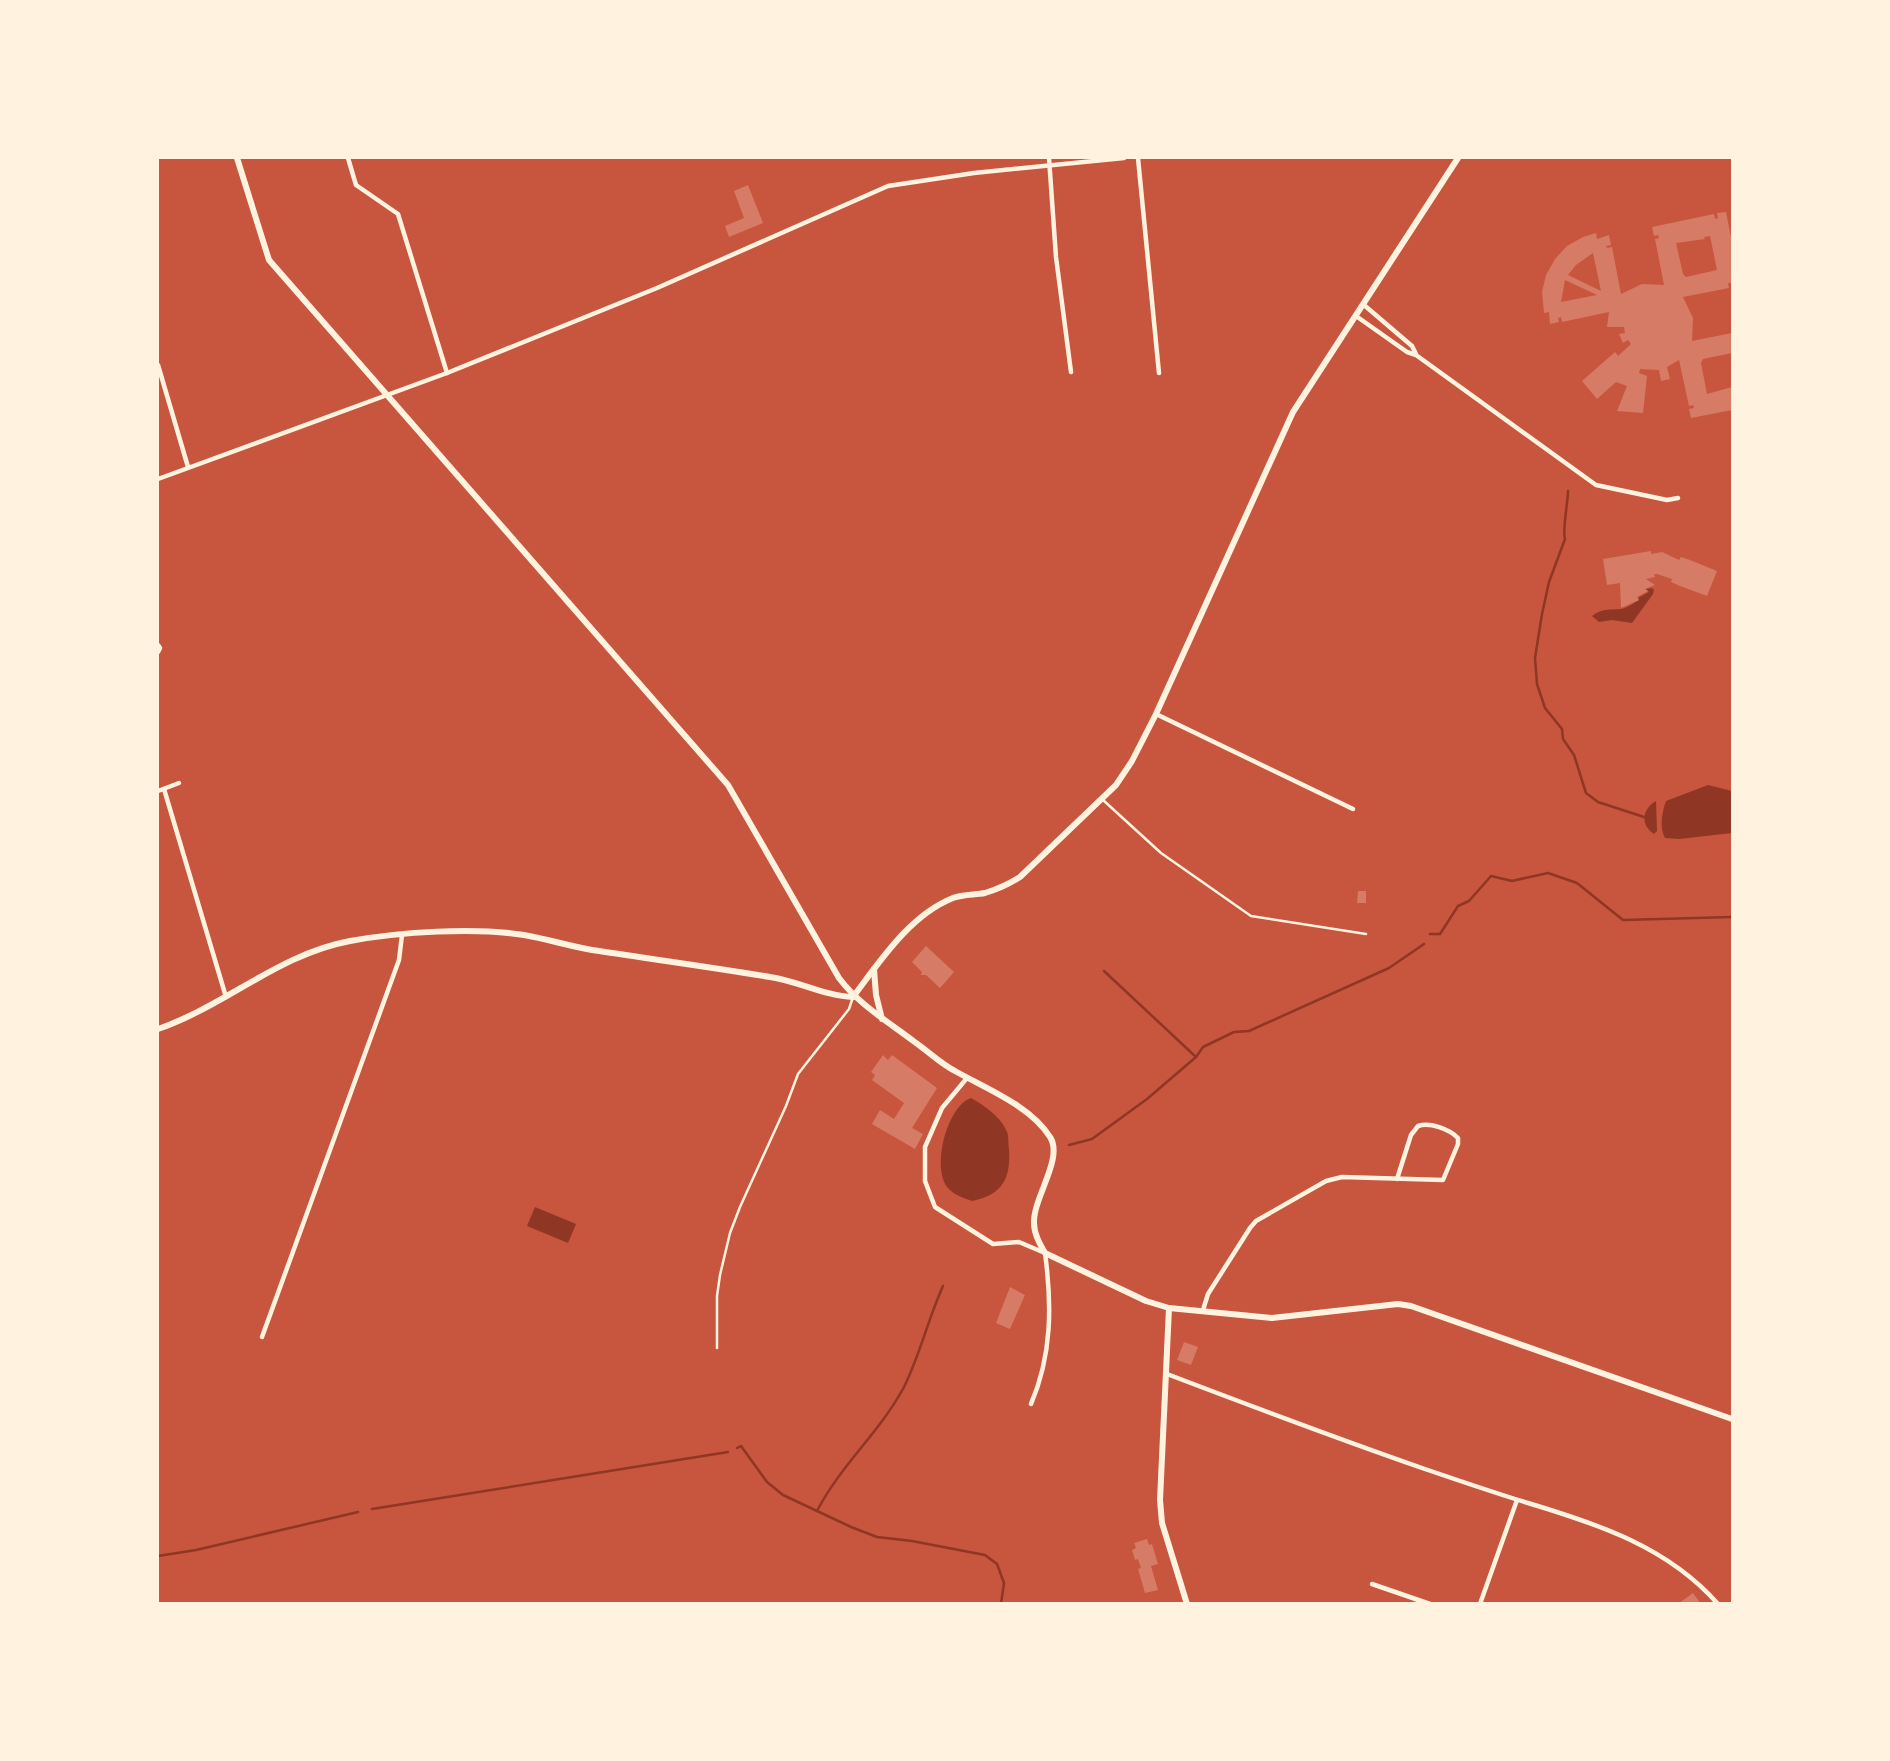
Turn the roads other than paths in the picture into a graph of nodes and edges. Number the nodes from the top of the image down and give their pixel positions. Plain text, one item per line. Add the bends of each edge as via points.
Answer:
1 (237, 158) edge
2 (348, 158) edge
3 (1049, 158) edge
4 (1124, 158) edge
5 (1138, 158) edge
6 (1458, 158) edge
7 (1049, 166) junction
8 (1364, 305) junction
9 (1356, 316) junction
10 (1416, 355) junction
11 (158, 365) edge
12 (1071, 372) dead end
13 (447, 373) junction
14 (1160, 373) dead end
15 (387, 394) junction
16 (188, 467) junction
17 (158, 480) edge
18 (1678, 498) dead end
19 (1156, 713) junction
20 (179, 783) dead end
21 (161, 790) edge
22 (1101, 798) junction
23 (1353, 809) dead end
24 (1366, 934) dead end
25 (402, 935) junction
26 (874, 969) junction
27 (853, 997) junction
28 (226, 998) junction
29 (883, 1019) junction
30 (158, 1029) edge
31 (967, 1077) junction
32 (1397, 1179) junction
33 (1045, 1253) junction
34 (1169, 1308) junction
35 (1203, 1310) junction
36 (262, 1337) dead end
37 (717, 1348) dead end
38 (1167, 1374) junction
39 (1031, 1404) dead end
40 (1732, 1419) edge
41 (1517, 1500) junction
42 (1373, 1584) dead end
43 (1188, 1604) edge
44 (1430, 1604) edge
45 (1480, 1604) edge
46 (1718, 1604) edge

1 - 15 street via 269,260
2 - 13 street via 356,186 397,214
3 - 7 street
4 - 7 street
5 - 14 street
6 - 8 street
7 - 12 street
7 - 13 street via 888,186 657,288
8 - 9 street
8 - 10 street via 1412,346
9 - 10 street
9 - 19 street via 1293,412
10 - 18 street via 1596,485 1667,500
11 - 16 street
13 - 15 street
15 - 16 street
15 - 27 street via 728,785
16 - 17 street
19 - 22 street via 1132,761
19 - 23 street
20 - 21 street
21 - 28 street
22 - 24 lane via 1161,853 1251,916
22 - 26 street via 1020,877 985,892 955,897 927,911
25 - 27 street via 475,931 526,935 587,949 785,979
25 - 28 street via 317,949
25 - 36 street via 399,960
26 - 27 street
26 - 29 street
27 - 29 street
27 - 37 lane via 849,1009 798,1074 740,1207 720,1275
28 - 30 street
29 - 31 street
31 - 33 street via 1019,1108 1054,1144 1034,1221
31 - 33 street via 943,1105 924,1154 925,1181 935,1207 993,1244 1019,1242
32 - 32 street via 1443,1180 1458,1138 1430,1125 1418,1126
32 - 35 street via 1334,1177 1256,1222 1208,1294
33 - 34 street
33 - 39 street via 1051,1309 1044,1364
34 - 35 street
34 - 38 street
35 - 40 street via 1272,1318 1411,1306
38 - 41 street
38 - 43 street via 1162,1523
41 - 45 street
41 - 46 street via 1582,1519 1656,1552
42 - 44 street

